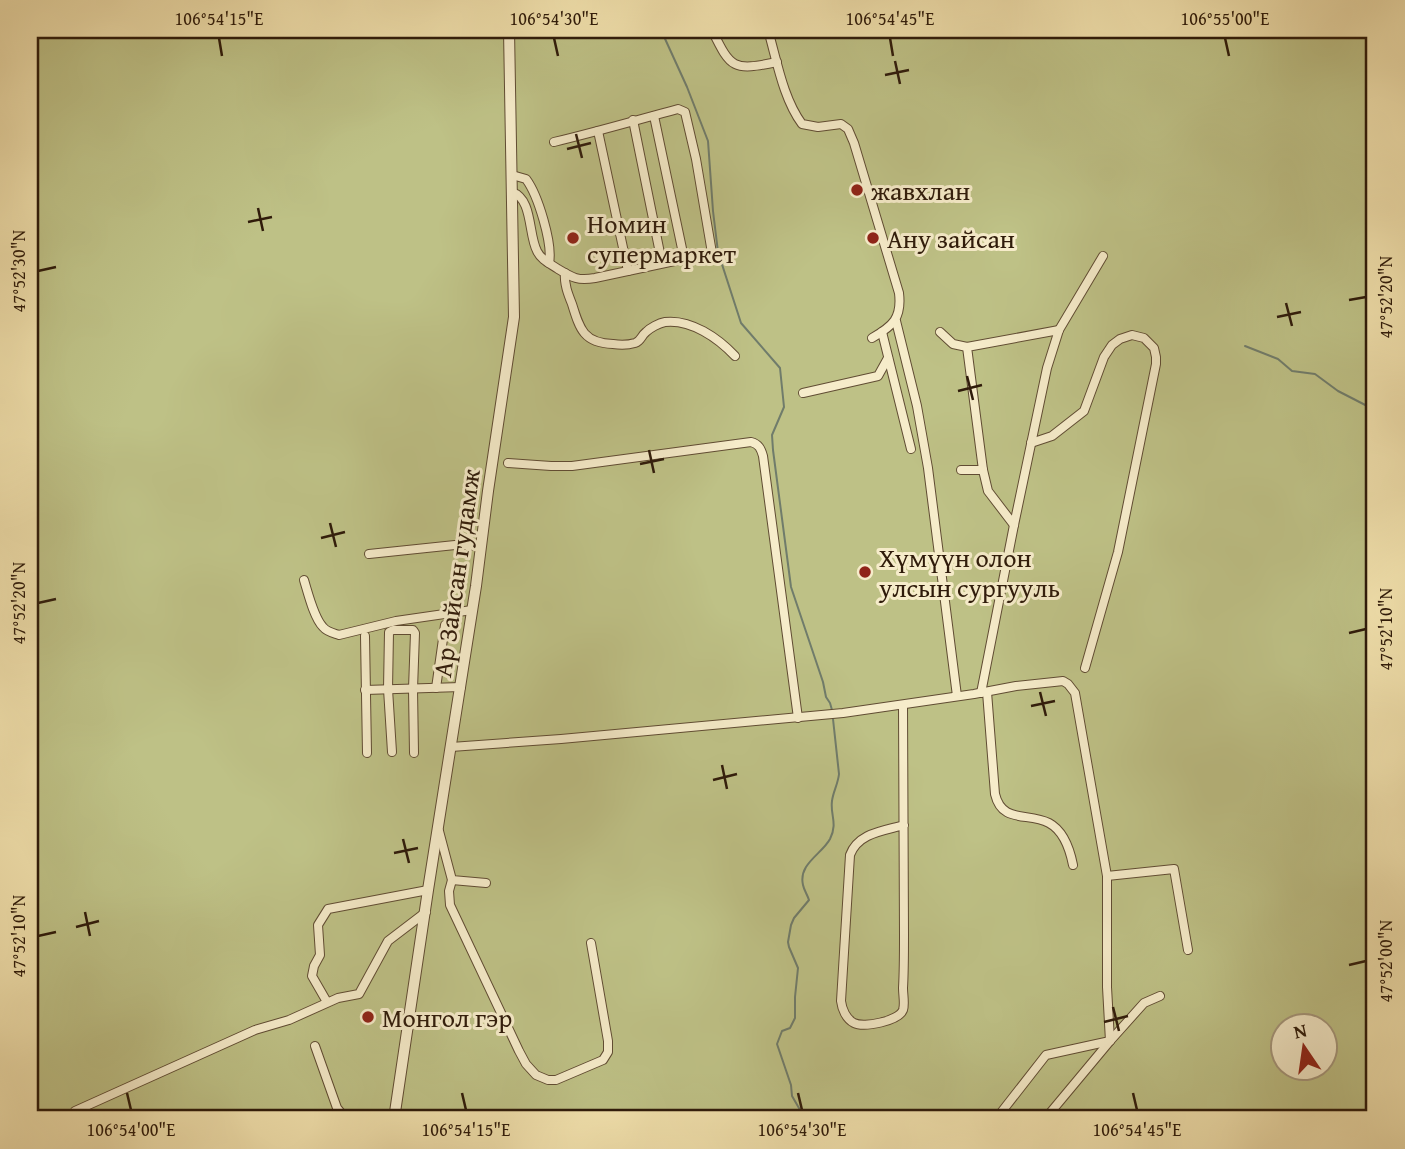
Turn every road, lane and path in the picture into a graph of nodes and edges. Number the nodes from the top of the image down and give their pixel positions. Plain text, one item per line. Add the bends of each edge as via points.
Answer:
1 (509, 30) edge
2 (712, 30) edge
3 (768, 30) edge
4 (777, 62) junction
5 (654, 116) junction
6 (633, 120) junction
7 (598, 131) junction
8 (554, 142) dead end
9 (512, 175) junction
10 (512, 192) junction
11 (1102, 256) dead end
12 (684, 258) junction
13 (549, 263) junction
14 (662, 263) junction
15 (628, 271) junction
16 (565, 273) junction
17 (896, 321) junction
18 (1059, 330) junction
19 (882, 332) junction
20 (940, 332) dead end
21 (872, 338) dead end
22 (967, 347) junction
23 (735, 356) dead end
24 (888, 358) junction
25 (803, 393) dead end
26 (1031, 443) junction
27 (911, 449) dead end
28 (508, 463) dead end
29 (961, 470) dead end
30 (984, 470) junction
31 (1014, 524) junction
32 (481, 546) junction
33 (369, 554) dead end
34 (304, 580) dead end
35 (472, 610) junction
36 (445, 625) dead end
37 (365, 636) dead end
38 (1085, 668) dead end
39 (461, 687) junction
40 (436, 688) junction
41 (388, 689) junction
42 (413, 689) junction
43 (365, 690) junction
44 (984, 692) junction
45 (957, 696) junction
46 (903, 705) junction
47 (798, 718) junction
48 (451, 747) junction
49 (391, 752) dead end
50 (367, 753) dead end
51 (414, 753) dead end
52 (904, 825) junction
53 (438, 828) junction
54 (1073, 865) dead end
55 (1107, 876) junction
56 (452, 880) junction
57 (486, 883) dead end
58 (428, 890) junction
59 (426, 912) junction
60 (591, 943) dead end
61 (1188, 950) dead end
62 (1160, 996) dead end
63 (327, 1002) junction
64 (1110, 1041) junction
65 (314, 1046) dead end
66 (75, 1111) dead end
67 (346, 1119) edge
68 (394, 1119) edge
69 (996, 1119) edge
70 (1045, 1119) edge

1 - 9 street, Ар Зайсан гудамж
2 - 4 street via 731,62 741,66
3 - 4 street
4 - 17 street via 802,124 841,124 848,129 899,293
5 - 6 street
5 - 12 street
5 - 12 street via 678,109 684,112 696,159 712,253
6 - 7 street
6 - 14 street
7 - 8 street
7 - 15 street
9 - 10 street, Ар Зайсан гудамж
9 - 13 street via 527,181 536,197
10 - 13 street via 523,199 537,252
10 - 32 street, Ар Зайсан гудамж via 515,309
11 - 18 street
12 - 14 street
13 - 16 street
14 - 15 street
15 - 16 street via 582,280
16 - 23 street via 578,321 585,335 599,344 633,343 662,322 679,322 701,329
17 - 19 street
17 - 45 street via 929,468
18 - 22 street
18 - 26 street
19 - 21 street
19 - 24 street
20 - 22 street via 953,344
22 - 30 street
24 - 25 street via 878,376
24 - 27 street
26 - 31 street
26 - 38 street via 1052,436 1084,411 1104,357 1115,342 1132,335 1151,344 1156,364 1118,552
28 - 47 street via 572,466 738,444 760,446
29 - 30 street
30 - 31 street via 988,491
31 - 44 street
32 - 33 street
32 - 35 street, Ар Зайсан гудамж
34 - 35 street via 319,621 339,635
35 - 39 street, Ар Зайсан гудамж
36 - 40 street
37 - 43 street
39 - 40 street
39 - 48 street, Ар Зайсан гудамж
40 - 42 street
41 - 42 street
41 - 42 street via 389,632 393,630 414,631
41 - 43 street
41 - 49 street
42 - 51 street
43 - 50 street
44 - 45 street
44 - 54 street via 997,803 1004,812 1049,823 1058,830
44 - 55 street via 1063,681 1073,689
45 - 46 street
46 - 47 street
46 - 52 street
47 - 48 street
48 - 53 street, Ар Зайсан гудамж
52 - 52 street via 903,1011 891,1019 858,1024 847,1016 841,1000 850,855 863,837
53 - 56 street
53 - 58 street, Ар Зайсан гудамж
55 - 61 street via 1174,869
55 - 64 street
56 - 57 street
56 - 60 street via 450,905 519,1051 526,1064 548,1080 561,1079 603,1060 608,1052
58 - 59 street, Ар Зайсан гудамж
58 - 63 street via 328,909 318,926 320,955 312,976
59 - 63 street via 388,941 359,994
59 - 68 street, Ар Зайсан гудамж
62 - 64 street via 1144,1003
63 - 66 street
64 - 69 street via 1046,1055
64 - 70 street
65 - 67 street via 337,1108

